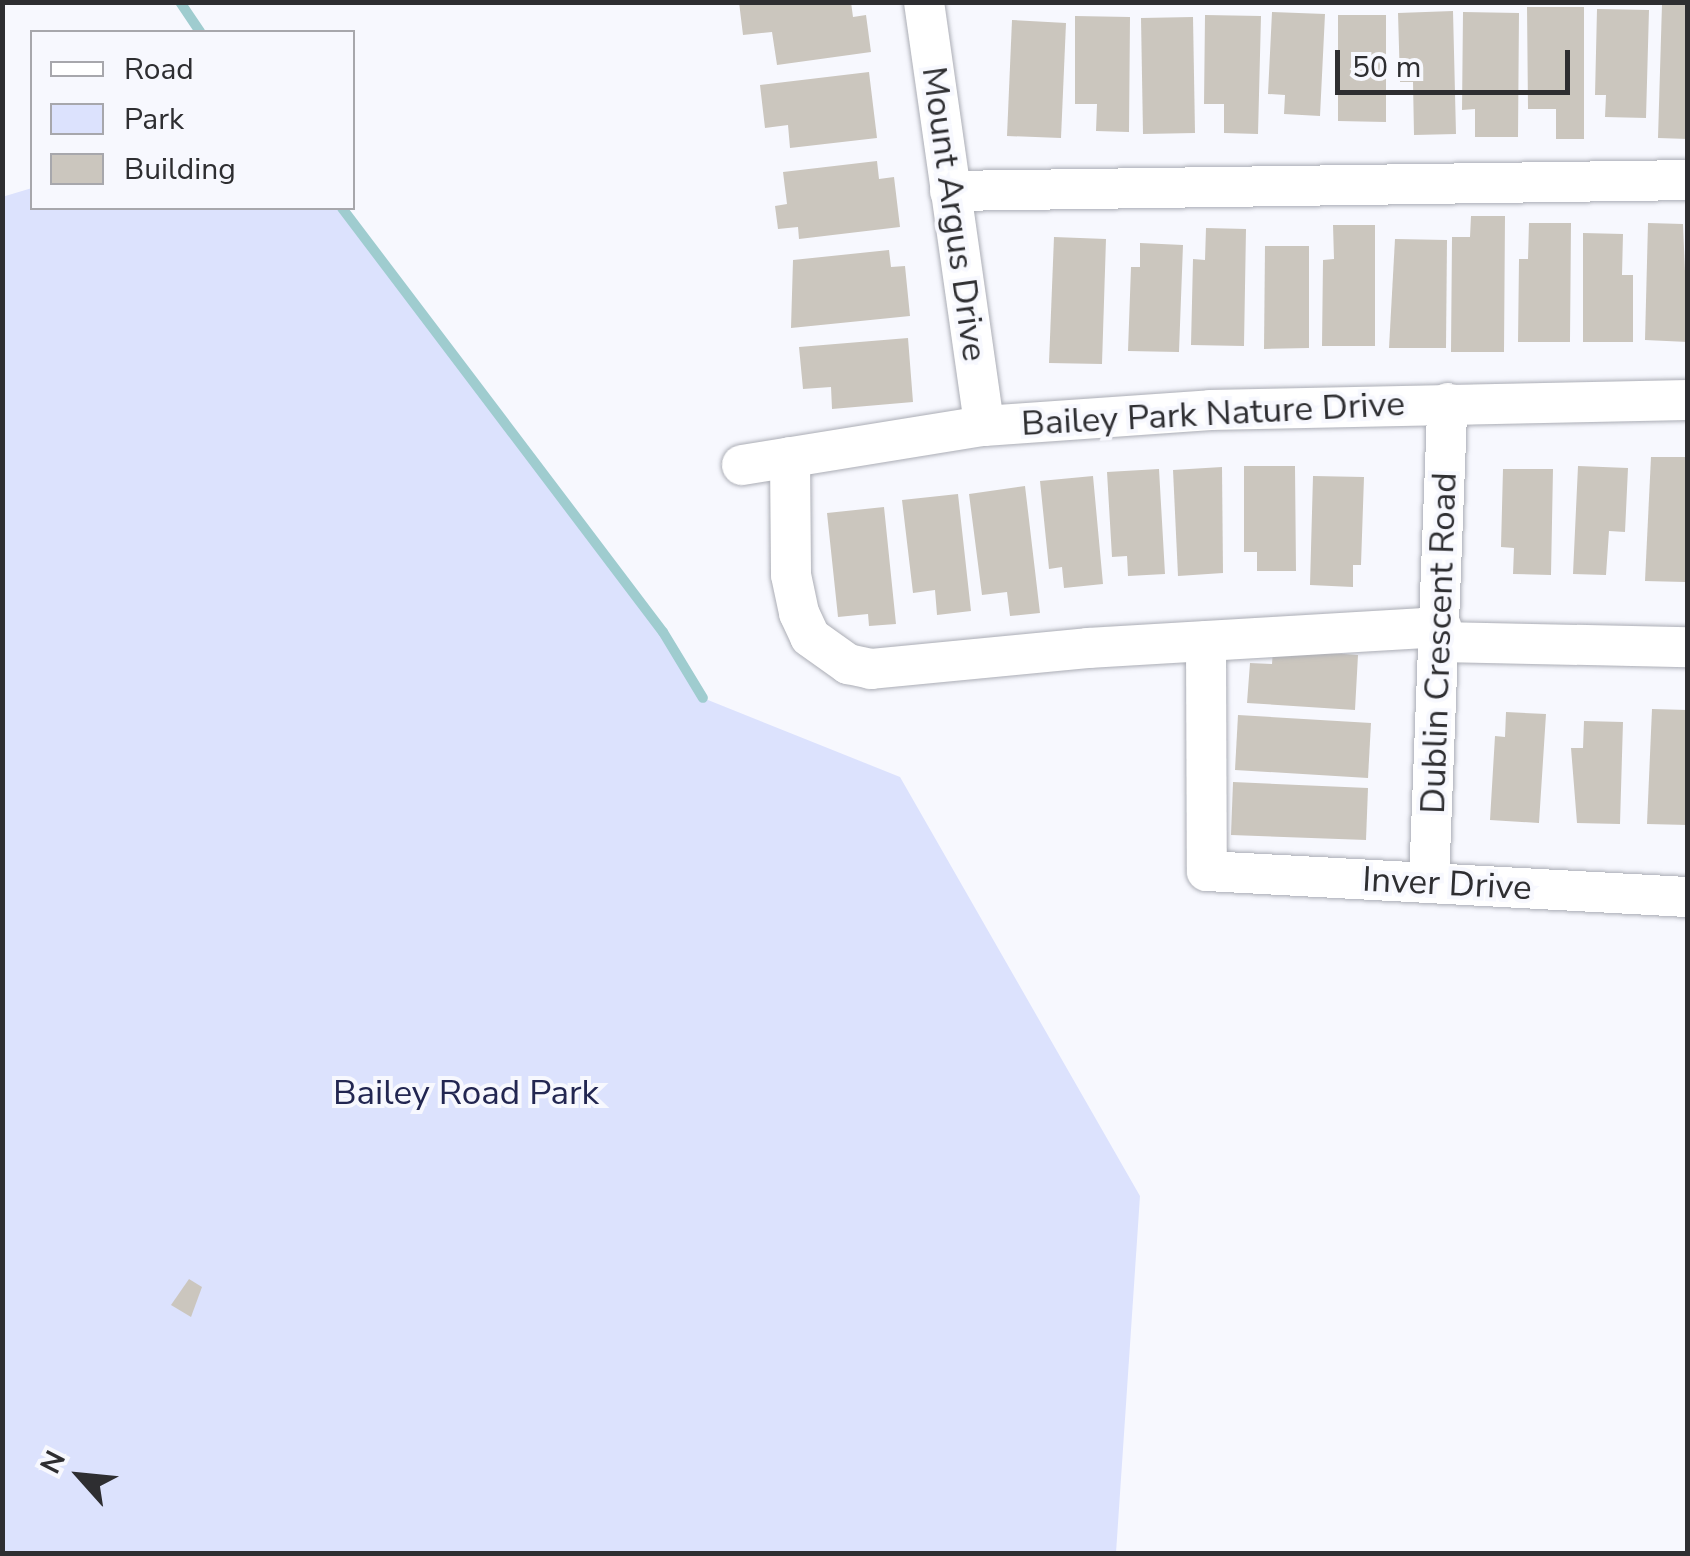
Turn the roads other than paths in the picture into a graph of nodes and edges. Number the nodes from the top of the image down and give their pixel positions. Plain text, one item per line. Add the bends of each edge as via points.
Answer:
1 (924, 2) edge
2 (1688, 180) edge
3 (950, 190) junction
4 (1688, 400) edge
5 (1446, 402) junction
6 (984, 426) junction
7 (790, 457) junction
8 (742, 465) dead end
9 (1441, 634) junction
10 (1206, 641) junction
11 (1688, 647) edge
12 (1430, 882) junction
13 (1688, 897) edge

1 - 3 street, Mount Argus Drive
2 - 3 street
3 - 6 street, Mount Argus Drive
4 - 5 street, Bailey Park Nature Drive
5 - 6 street, Bailey Park Nature Drive
5 - 9 street, Dublin Crescent Road
6 - 7 street, Bailey Park Nature Drive
7 - 8 street, Bailey Park Nature Drive
7 - 10 street via 791,575 799,613 810,636 848,664 871,670
9 - 10 street
9 - 11 street
9 - 12 street, Dublin Crescent Road
10 - 12 street, Inver Drive via 1207,871
12 - 13 street, Inver Drive

